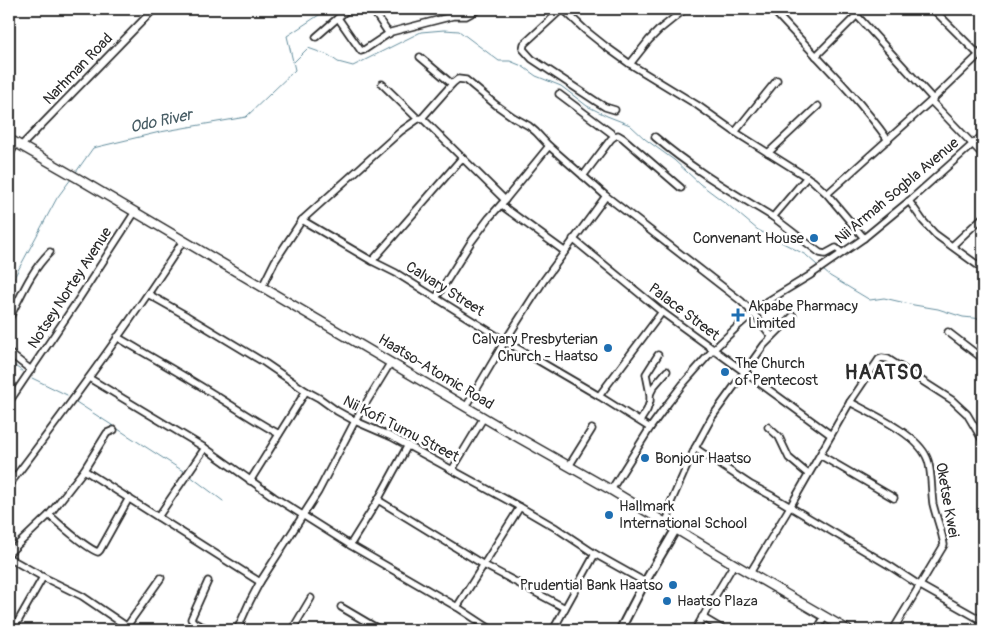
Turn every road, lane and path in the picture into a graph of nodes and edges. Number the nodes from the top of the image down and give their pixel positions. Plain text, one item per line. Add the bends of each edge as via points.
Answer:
1 (154, 9) edge
2 (348, 9) edge
3 (372, 9) edge
4 (447, 9) edge
5 (479, 9) edge
6 (685, 9) edge
7 (772, 9) edge
8 (851, 9) edge
9 (933, 9) edge
10 (565, 10) edge
11 (857, 15) junction
12 (453, 16) junction
13 (338, 18) junction
14 (389, 34) junction
15 (316, 37) dead end
16 (981, 53) edge
17 (420, 56) dead end
18 (816, 56) junction
19 (630, 64) junction
20 (777, 80) dead end
21 (382, 84) dead end
22 (452, 84) junction
23 (559, 94) dead end
24 (932, 100) junction
25 (818, 106) dead end
26 (615, 110) dead end
27 (420, 118) junction
28 (735, 132) junction
29 (983, 135) edge
30 (616, 136) junction
31 (655, 137) dead end
32 (888, 140) junction
33 (15, 143) edge
34 (973, 144) junction
35 (549, 146) junction
36 (768, 153) junction
37 (983, 155) edge
38 (9, 156) edge
39 (462, 158) junction
40 (583, 176) junction
41 (807, 178) junction
42 (681, 188) dead end
43 (826, 194) junction
44 (606, 196) junction
45 (909, 201) junction
46 (503, 203) junction
47 (135, 212) junction
48 (773, 217) junction
49 (983, 217) edge
50 (302, 220) junction
51 (864, 238) junction
52 (573, 239) junction
53 (183, 241) junction
54 (952, 246) junction
55 (564, 251) junction
56 (50, 252) dead end
57 (842, 253) junction
58 (372, 261) junction
59 (983, 269) edge
60 (262, 287) junction
61 (148, 294) junction
62 (436, 298) junction
63 (662, 312) junction
64 (753, 313) junction
65 (793, 316) dead end
66 (9, 319) edge
67 (948, 332) dead end
68 (772, 337) junction
69 (117, 338) junction
70 (505, 341) junction
71 (713, 350) junction
72 (9, 353) edge
73 (658, 355) dead end
74 (983, 359) edge
75 (391, 362) junction
76 (31, 370) junction
77 (666, 371) dead end
78 (744, 373) junction
79 (89, 378) junction
80 (306, 391) junction
81 (650, 394) junction
82 (599, 396) junction
83 (9, 402) edge
84 (850, 402) junction
85 (466, 407) junction
86 (484, 417) junction
87 (355, 421) junction
88 (640, 421) junction
89 (768, 427) dead end
90 (650, 428) junction
91 (592, 429) dead end
92 (114, 430) dead end
93 (279, 434) junction
94 (832, 435) junction
95 (982, 437) edge
96 (408, 445) junction
97 (205, 448) junction
98 (695, 448) junction
99 (820, 456) junction
100 (569, 466) junction
101 (84, 470) junction
102 (452, 470) junction
103 (808, 474) junction
104 (250, 481) junction
105 (9, 485) edge
106 (611, 490) junction
107 (129, 498) junction
108 (894, 498) dead end
109 (378, 500) junction
110 (520, 507) junction
111 (790, 507) junction
112 (49, 515) junction
113 (303, 515) junction
114 (158, 517) junction
115 (665, 523) junction
116 (676, 529) junction
117 (350, 545) junction
118 (9, 553) edge
119 (596, 554) junction
120 (9, 558) edge
121 (734, 564) junction
122 (484, 565) junction
123 (750, 573) junction
124 (44, 578) junction
125 (161, 578) dead end
126 (208, 581) dead end
127 (260, 582) junction
128 (645, 582) junction
129 (919, 585) junction
130 (311, 598) dead end
131 (342, 607) dead end
132 (457, 607) junction
133 (565, 608) junction
134 (825, 616) junction
135 (702, 617) junction
136 (983, 621) edge
137 (130, 628) edge
138 (11, 630) edge
139 (215, 630) edge
140 (237, 630) edge
141 (292, 630) edge
142 (380, 630) edge
143 (492, 630) edge
144 (553, 630) edge
145 (620, 630) edge
146 (695, 630) edge
147 (724, 630) edge
148 (816, 630) edge
149 (848, 630) edge
150 (893, 630) edge

1 - 33 street, Narhman Road
2 - 13 street
3 - 14 street
4 - 12 street
5 - 12 street via 466,16
6 - 19 street via 659,30
7 - 18 street
8 - 11 street
9 - 16 street
10 - 19 street
10 - 26 street via 524,44 523,49 532,59 589,97
11 - 18 street
11 - 24 street
12 - 14 street
13 - 14 street via 361,51
13 - 15 street
16 - 24 street
17 - 22 street
18 - 32 street
19 - 28 street
20 - 28 street
21 - 27 street
22 - 27 street
22 - 35 street via 458,79 466,80 529,126
23 - 30 street
24 - 32 street
24 - 34 street
25 - 36 street
27 - 39 street
27 - 50 street via 401,131
28 - 36 street
29 - 34 street, Nii Armah Sogbla Avenue
30 - 40 street
30 - 42 street via 623,138
31 - 48 street via 685,162
32 - 43 street
33 - 38 street, Narhman Road
33 - 47 main road, Haatso-Atomic Road
34 - 37 street
34 - 45 street, Nii Armah Sogbla Avenue
35 - 40 street
35 - 46 street
36 - 41 street
39 - 46 street
39 - 58 street
40 - 44 street
41 - 43 street
41 - 48 street
43 - 51 street
44 - 52 street
44 - 64 street via 732,293
45 - 51 street, Nii Armah Sogbla Avenue
45 - 54 street via 935,234
46 - 55 street
46 - 62 street via 471,242
47 - 53 main road, Haatso-Atomic Road
47 - 76 street, Notsey Nortey Avenue
48 - 57 street via 820,253 836,248
49 - 54 street
50 - 58 street, Calvary Street
50 - 60 street
51 - 57 street, Nii Armah Sogbla Avenue
52 - 55 street
52 - 63 street, Palace Street
53 - 60 main road, Haatso-Atomic Road
53 - 61 street
54 - 59 street
55 - 70 street
56 - 66 street via 32,273
57 - 64 street, Nii Armah Sogbla Avenue
58 - 62 street, Calvary Street
60 - 75 main road, Haatso-Atomic Road
61 - 69 street
61 - 80 street, Nii Kofi Tumu Street
62 - 70 street, Calvary Street
63 - 71 street, Palace Street
63 - 82 street
64 - 68 street
64 - 71 street, Nii Armah Sogbla Avenue
65 - 68 street
67 - 74 street
68 - 78 street
69 - 79 street
69 - 93 street
70 - 82 street, Calvary Street
70 - 85 street
71 - 78 street, Palace Street
71 - 90 street, Nii Armah Sogbla Avenue via 682,384
72 - 76 street
73 - 81 street via 646,374
75 - 85 main road, Haatso-Atomic Road
75 - 87 street
76 - 83 street, Notsey Nortey Avenue
77 - 81 street
78 - 94 street, Palace Street
78 - 98 street
79 - 97 street
79 - 105 street
80 - 87 street, Nii Kofi Tumu Street
80 - 93 street
81 - 88 street via 647,410
82 - 88 street, Calvary Street
84 - 94 street
84 - 95 street via 879,359 885,358 952,400 967,414
84 - 129 street, Oketse Kwei via 900,429 927,458 933,504 944,545
85 - 86 main road, Haatso-Atomic Road
86 - 100 main road, Haatso-Atomic Road
86 - 102 street
87 - 96 street, Nii Kofi Tumu Street
87 - 113 street
88 - 90 street, Calvary Street
89 - 103 street via 779,437 789,458
90 - 106 street, Nii Armah Sogbla Avenue
91 - 100 street
92 - 101 street via 107,433
93 - 104 street
94 - 99 street
96 - 102 street, Nii Kofi Tumu Street
96 - 109 street
97 - 104 street
97 - 114 street
98 - 111 street via 751,486
98 - 115 street via 668,508
99 - 103 street
99 - 108 street
100 - 106 main road, Haatso-Atomic Road
101 - 107 street
101 - 112 street
102 - 110 street, Nii Kofi Tumu Street
103 - 111 street
104 - 113 street
106 - 115 main road, Haatso-Atomic Road
107 - 112 street via 98,552
107 - 114 street
109 - 117 street
109 - 122 street
110 - 119 street, Nii Kofi Tumu Street
110 - 122 street
111 - 123 street
111 - 129 street
112 - 118 street
113 - 117 street
113 - 127 street
114 - 127 street
115 - 116 main road, Haatso-Atomic Road
116 - 121 main road, Haatso-Atomic Road
116 - 128 street
117 - 132 street
119 - 128 street, Nii Kofi Tumu Street
119 - 133 street
120 - 124 street
121 - 123 main road, Haatso-Atomic Road
121 - 135 street
122 - 132 street
122 - 133 street
123 - 134 main road, Haatso-Atomic Road
124 - 137 street via 82,596
124 - 138 street
125 - 137 street
126 - 139 street via 192,622
127 - 140 street
128 - 145 street
129 - 136 street
129 - 150 street, Oketse Kwei
130 - 141 street
131 - 142 street
132 - 143 street
133 - 144 street
134 - 148 street
134 - 149 main road, Haatso-Atomic Road
135 - 146 street
135 - 147 street

